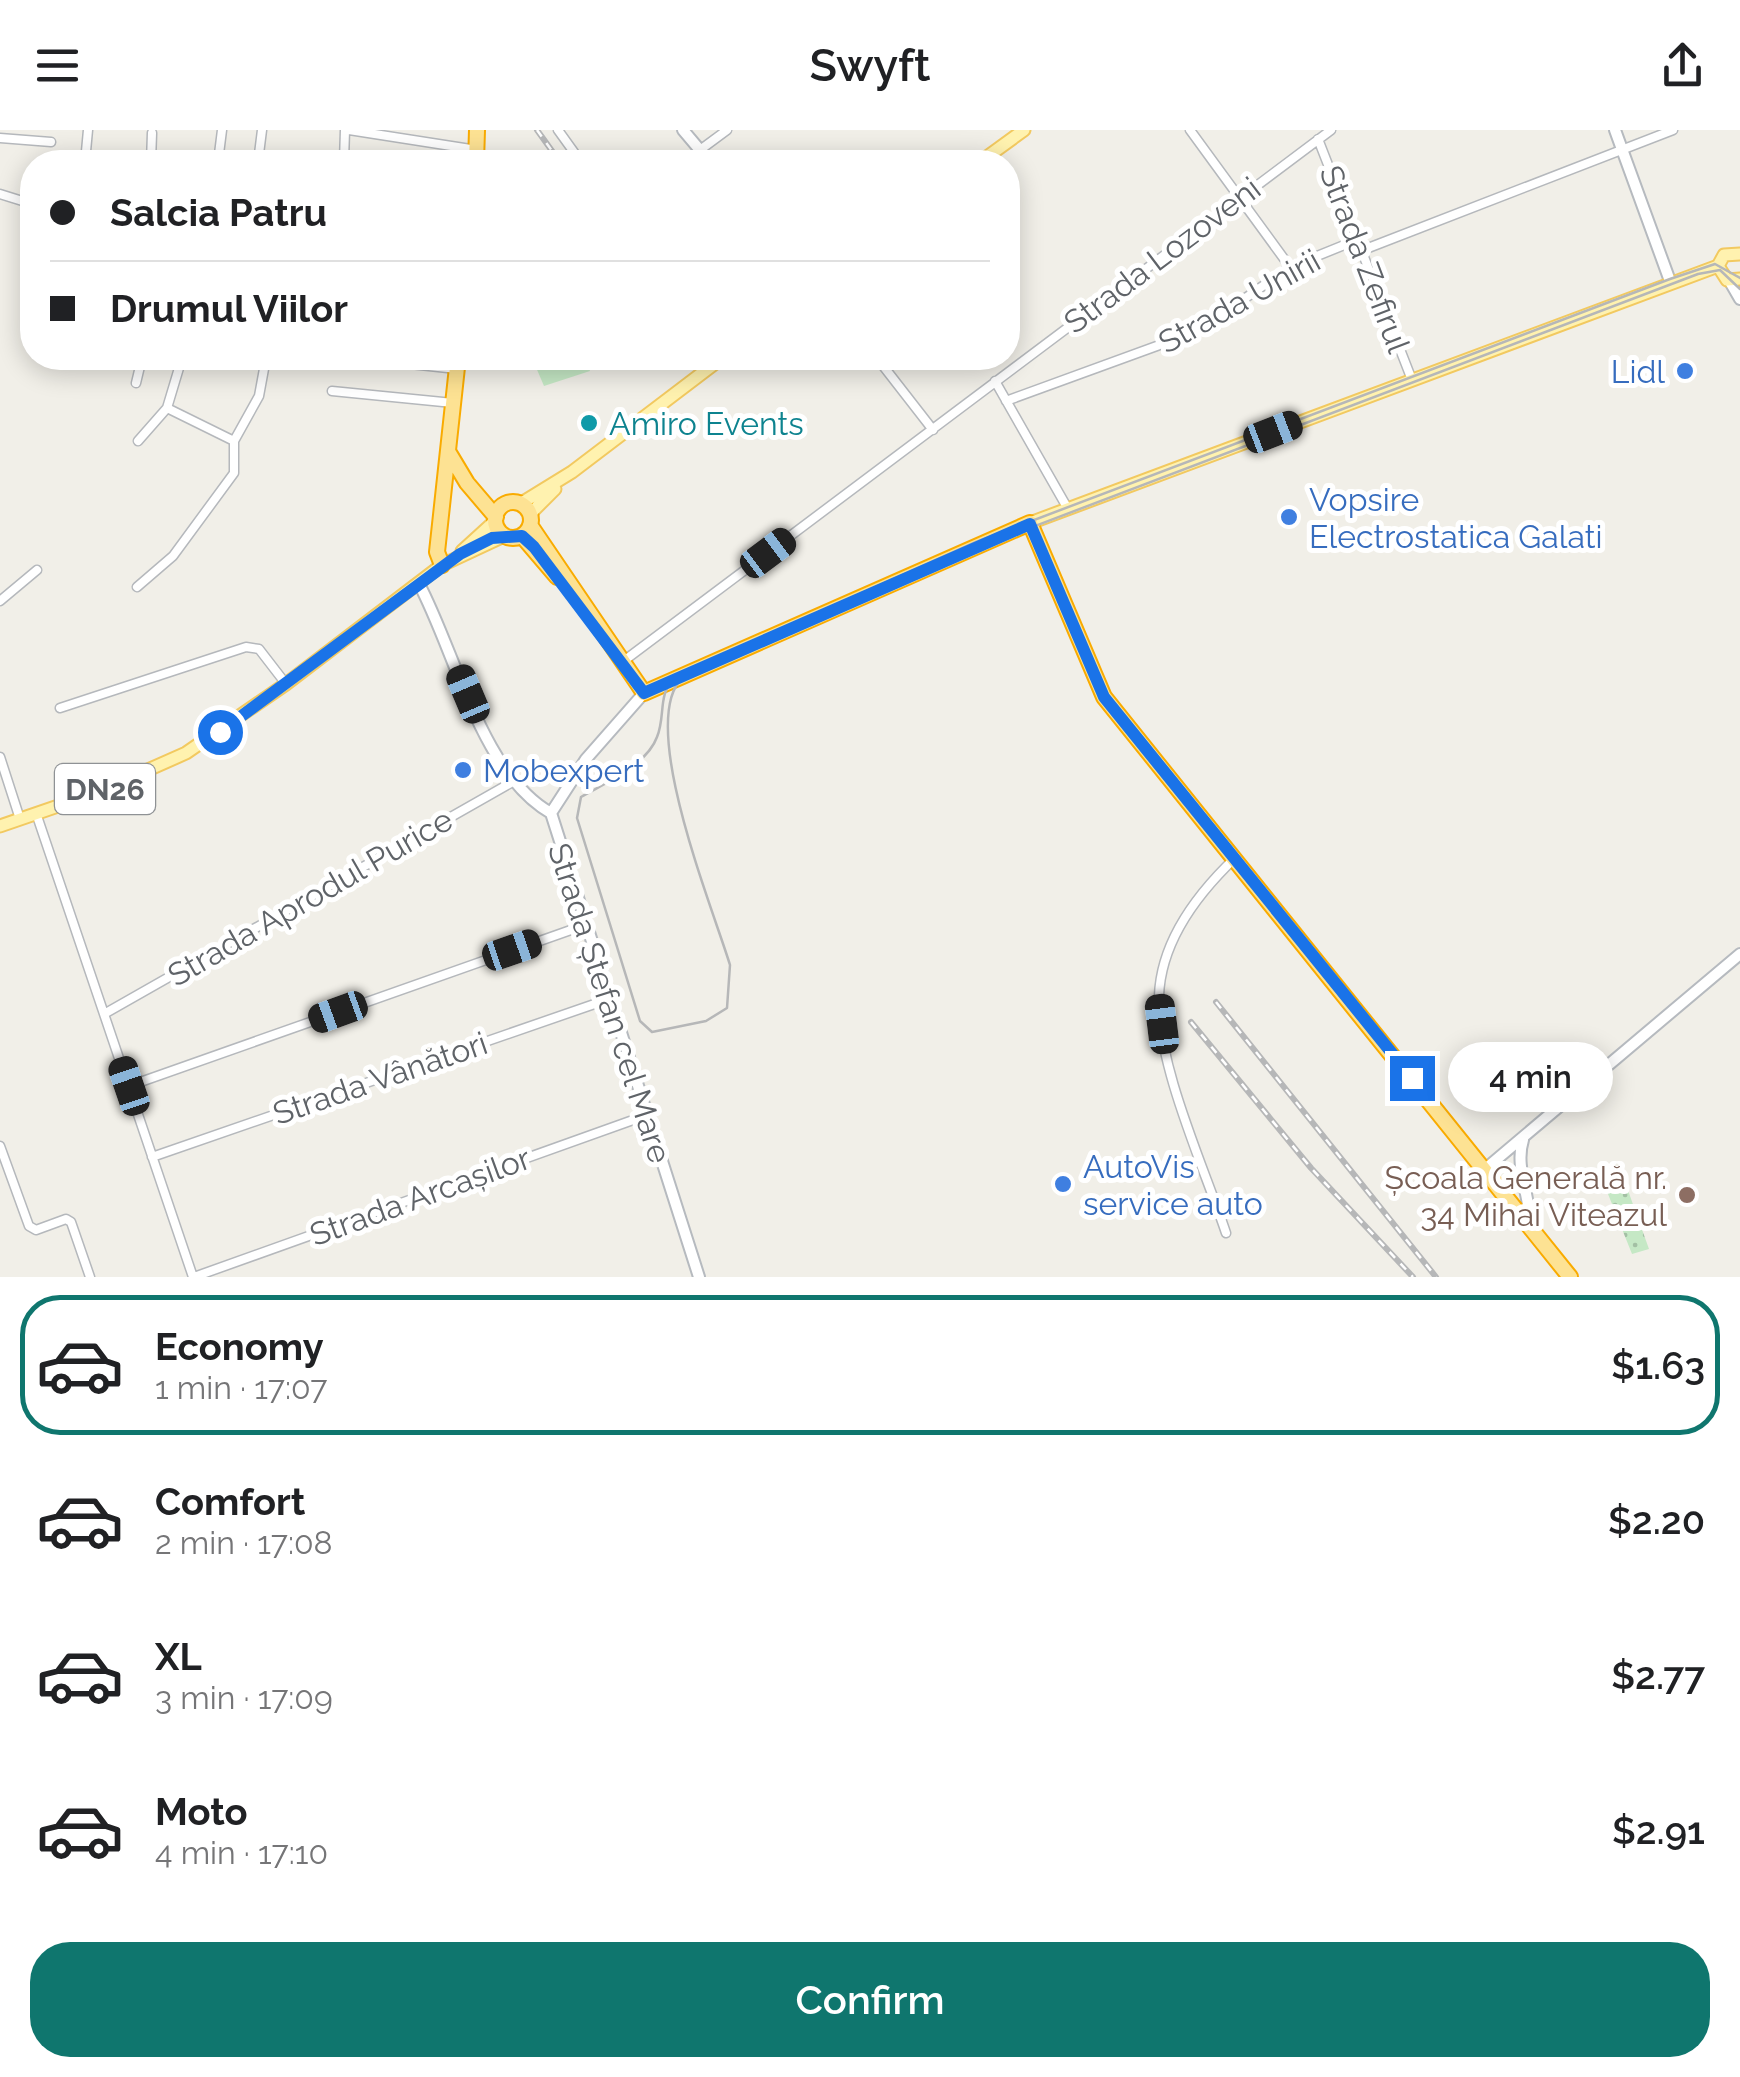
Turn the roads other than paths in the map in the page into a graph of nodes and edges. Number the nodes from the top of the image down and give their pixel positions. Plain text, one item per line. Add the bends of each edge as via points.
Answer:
1 (347, 130) edge
2 (683, 130) edge
3 (727, 130) edge
4 (1024, 130) edge
5 (1190, 130) edge
6 (1331, 130) edge
7 (1614, 130) edge
8 (1672, 130) edge
9 (152, 133) dead end
10 (1005, 135) edge
11 (0, 138) edge
12 (1318, 139) junction
13 (50, 142) dead end
14 (151, 150) edge
15 (446, 150) edge
16 (700, 150) joint
17 (1622, 150) junction
18 (1240, 196) junction
19 (1359, 239) junction
20 (1363, 250) junction
21 (1740, 254) edge
22 (1290, 266) junction
23 (1718, 266) junction
24 (1734, 280) edge
25 (1670, 281) junction
26 (1740, 299) edge
27 (1020, 363) edge
28 (139, 370) edge
29 (178, 370) edge
30 (264, 370) edge
31 (456, 370) edge
32 (706, 370) edge
33 (886, 370) edge
34 (1011, 370) edge
35 (1412, 380) junction
36 (136, 382) dead end
37 (995, 382) junction
38 (332, 391) dead end
39 (1006, 401) junction
40 (453, 403) junction
41 (167, 408) junction
42 (933, 430) junction
43 (138, 441) dead end
44 (234, 441) junction
45 (448, 452) junction
46 (1068, 510) junction
47 (498, 514) junction
48 (526, 520) junction
49 (1030, 524) junction
50 (504, 536) junction
51 (460, 554) junction
52 (442, 566) junction
53 (37, 570) dead end
54 (419, 584) junction
55 (137, 587) dead end
56 (0, 601) edge
57 (621, 663) junction
58 (286, 684) junction
59 (644, 693) junction
60 (60, 708) dead end
61 (0, 757) edge
62 (516, 780) junction
63 (551, 813) junction
64 (36, 814) junction
65 (20, 819) junction
66 (0, 826) edge
67 (1236, 857) junction
68 (585, 925) junction
69 (1740, 954) edge
70 (609, 999) junction
71 (104, 1014) junction
72 (129, 1086) junction
73 (647, 1115) junction
74 (1524, 1139) junction
75 (0, 1146) edge
76 (152, 1156) junction
77 (1484, 1170) junction
78 (1530, 1229) junction
79 (1226, 1234) dead end
80 (90, 1277) edge
81 (193, 1277) edge
82 (699, 1277) edge
83 (1570, 1277) edge

1 - 15 street
2 - 16 street
3 - 16 street
4 - 10 main road
5 - 18 street
6 - 12 street, Strada Lozoveni
7 - 17 street
8 - 17 street, Strada Unirii
9 - 14 street
11 - 13 street
12 - 18 street, Strada Lozoveni
12 - 19 street, Strada Zefirul
17 - 20 street, Strada Unirii
17 - 25 street
18 - 22 street
18 - 27 street, Strada Lozoveni
19 - 20 street, Strada Zefirul
19 - 22 street, Strada Unirii
20 - 35 street, Strada Zefirul
21 - 23 main road via 1724,255
22 - 39 street, Strada Unirii via 1198,331
23 - 24 main road
23 - 25 main road
24 - 26 street
25 - 35 main road
28 - 36 street
29 - 41 street
30 - 44 street via 259,396
31 - 40 highway
32 - 48 main road via 572,472
33 - 42 street
34 - 37 street, Strada Lozoveni
35 - 46 main road
37 - 39 street
37 - 42 street, Strada Lozoveni
38 - 40 street
39 - 46 street
40 - 45 highway
41 - 43 street
41 - 44 street
42 - 57 street, Strada Lozoveni
44 - 55 street via 234,473 173,556
45 - 47 highway
45 - 52 highway via 437,552
46 - 49 main road
47 - 48 highway
47 - 50 highway
47 - 51 main road, DN26
48 - 50 highway, DN26
48 - 57 highway
49 - 59 highway
49 - 67 highway via 1104,697
50 - 51 main road, DN26
51 - 52 main road, DN26
52 - 54 main road, DN26
53 - 56 street
54 - 58 main road, DN26
54 - 62 street, Strada Ștefan cel Mare via 480,722
57 - 59 highway
58 - 60 street via 259,649 246,647
58 - 64 main road, DN26 via 172,760
59 - 63 street via 586,759
61 - 65 street
62 - 63 street, Strada Ștefan cel Mare
62 - 71 street, Strada Aprodul Purice
63 - 68 street, Strada Ștefan cel Mare
64 - 65 main road, DN26
64 - 71 street
65 - 66 main road, DN26
67 - 77 highway
67 - 79 street via 1186,912 1158,994 1165,1054
68 - 70 street, Strada Ștefan cel Mare
68 - 72 street
69 - 74 street
70 - 73 street, Strada Ștefan cel Mare
70 - 76 street, Strada Vânători
71 - 72 street
72 - 76 street
73 - 81 street, Strada Arcașilor
73 - 82 street, Strada Ștefan cel Mare
74 - 77 street
74 - 78 street via 1520,1158 1532,1206
75 - 80 street via 29,1226 71,1222
76 - 81 street
77 - 78 highway
78 - 83 highway

